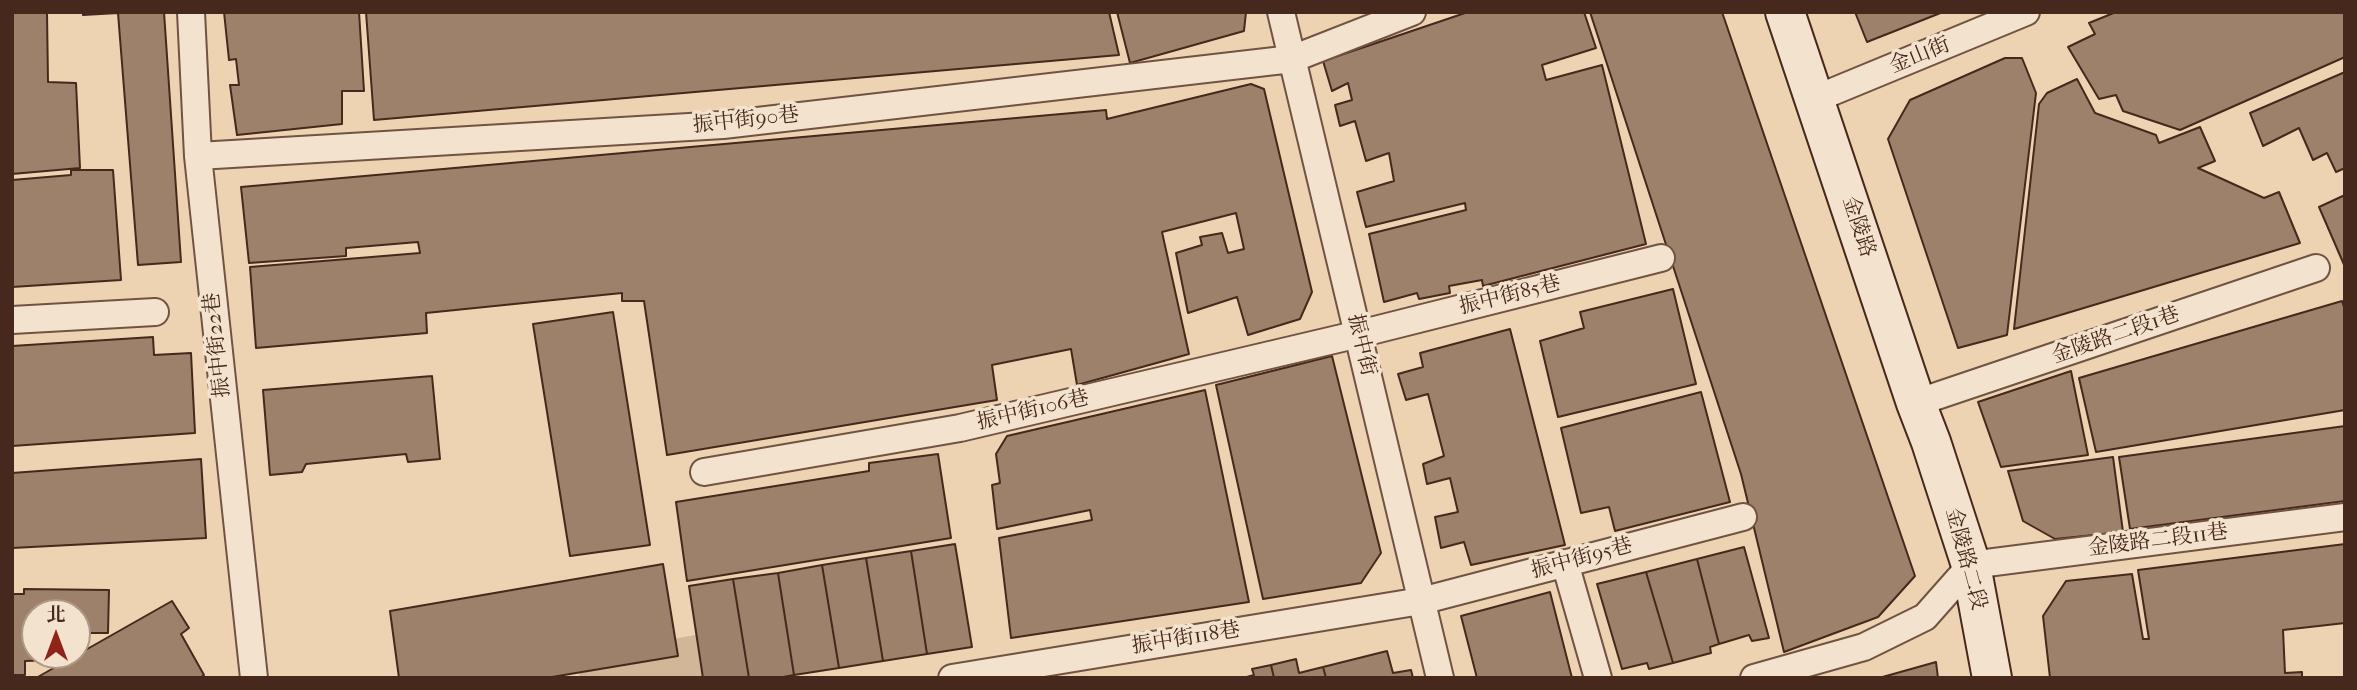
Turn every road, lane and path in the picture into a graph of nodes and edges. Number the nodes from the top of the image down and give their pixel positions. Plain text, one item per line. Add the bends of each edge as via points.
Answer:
1 (191, 12) edge
2 (1281, 12) edge
3 (1412, 12) edge
4 (1785, 12) edge
5 (2026, 12) edge
6 (1292, 59) junction
7 (1815, 99) junction
8 (198, 156) junction
9 (1661, 258) dead end
10 (2316, 268) dead end
11 (155, 312) dead end
12 (12, 320) edge
13 (1359, 334) junction
14 (1916, 403) junction
15 (1931, 442) joint
16 (704, 472) dead end
17 (1743, 517) dead end
18 (2345, 517) edge
19 (1565, 563) junction
20 (1971, 565) junction
21 (1421, 601) junction
22 (254, 678) edge
23 (952, 678) edge
24 (1440, 678) edge
25 (1598, 678) edge
26 (1754, 678) edge
27 (1992, 678) edge

1 - 8 lane, 振中街22巷
2 - 6 lane, 振中街
3 - 6 lane, 振中街90巷
4 - 7 main road, 金陵路
5 - 7 lane, 金山街
6 - 8 lane, 振中街90巷 via 723,125
6 - 13 lane, 振中街
7 - 14 main road, 金陵路
8 - 22 lane, 振中街22巷
9 - 13 lane, 振中街85巷
10 - 14 lane, 金陵路二段1巷
11 - 12 lane
13 - 16 lane, 振中街106巷 via 960,428
13 - 21 lane, 振中街
14 - 15 main road, 金陵路
15 - 20 main road, 金陵路二段
17 - 19 lane, 振中街95巷
18 - 20 lane, 金陵路二段11巷
19 - 21 lane, 振中街95巷
19 - 25 lane
20 - 26 lane via 1925,617 1864,647
20 - 27 main road, 金陵路二段
21 - 23 lane, 振中街118巷
21 - 24 lane, 振中街

